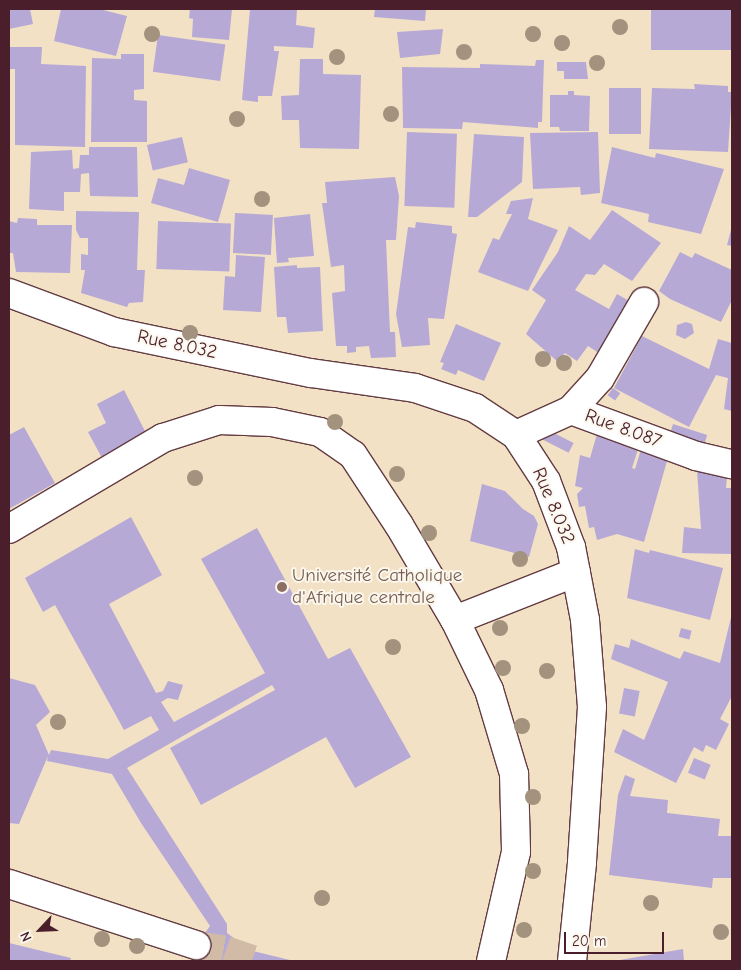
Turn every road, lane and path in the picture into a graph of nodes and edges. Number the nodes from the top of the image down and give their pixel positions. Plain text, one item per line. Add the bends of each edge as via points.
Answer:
1 (9, 293) edge
2 (644, 302) dead end
3 (571, 410) junction
4 (516, 435) junction
5 (732, 464) edge
6 (9, 529) edge
7 (576, 572) junction
8 (455, 620) junction
9 (9, 884) edge
10 (196, 945) tunnel mouth
11 (491, 961) edge
12 (572, 961) edge

1 - 4 street, Rue 8.032 via 114,332 311,374 415,388 475,408
2 - 3 street via 600,378
3 - 4 street, Rue 8.087
3 - 5 street, Rue 8.087 via 696,456
4 - 7 street, Rue 8.032 via 546,481 571,547
6 - 8 street via 163,438 219,420 272,422 320,432 353,455
7 - 8 street
7 - 12 street, Rue 8.032 via 586,620 592,707
8 - 11 street via 489,690 514,774 516,852
9 - 10 street

